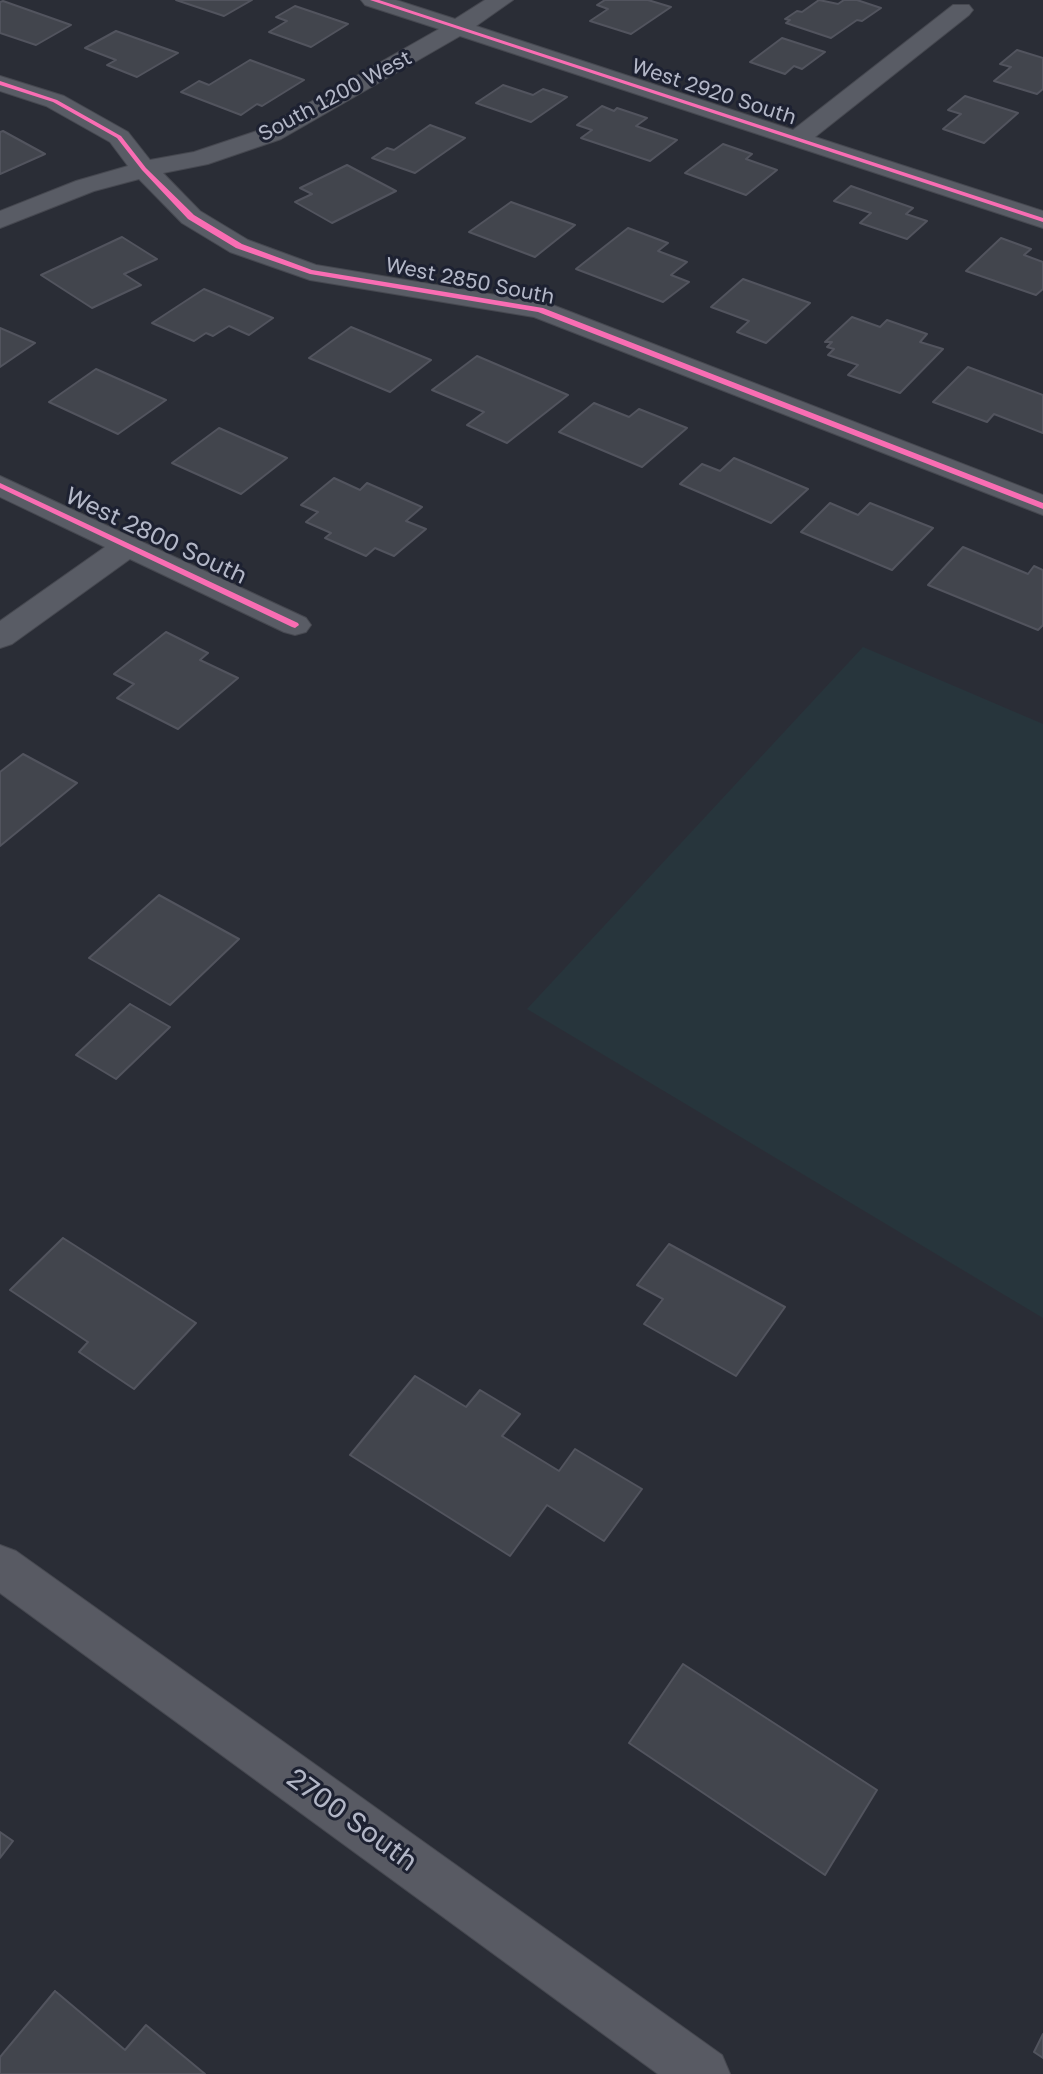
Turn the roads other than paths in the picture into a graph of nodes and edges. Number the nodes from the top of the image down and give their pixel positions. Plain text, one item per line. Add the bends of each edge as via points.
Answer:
1 (373, 0) edge
2 (501, 0) edge
3 (961, 10) dead end
4 (455, 28) junction
5 (0, 83) edge
6 (797, 139) junction
7 (144, 169) junction
8 (0, 220) edge
9 (1043, 220) edge
10 (0, 485) edge
11 (1043, 506) edge
12 (127, 546) junction
13 (295, 625) dead end
14 (0, 637) edge
15 (0, 1566) edge
16 (703, 2074) edge

1 - 4 street, West 2920 South
2 - 4 street, South 1200 West
3 - 6 street
4 - 6 street, West 2920 South
4 - 7 street, South 1200 West via 272,134 199,159
5 - 7 street, West 2850 South via 55,101 119,137
6 - 9 street, West 2920 South
7 - 8 street, South 1200 West via 85,186
7 - 11 street, West 2850 South via 191,218 239,246 310,272 540,310
10 - 12 street, West 2800 South
12 - 13 street, West 2800 South
12 - 14 street
15 - 16 main road, 2700 South

